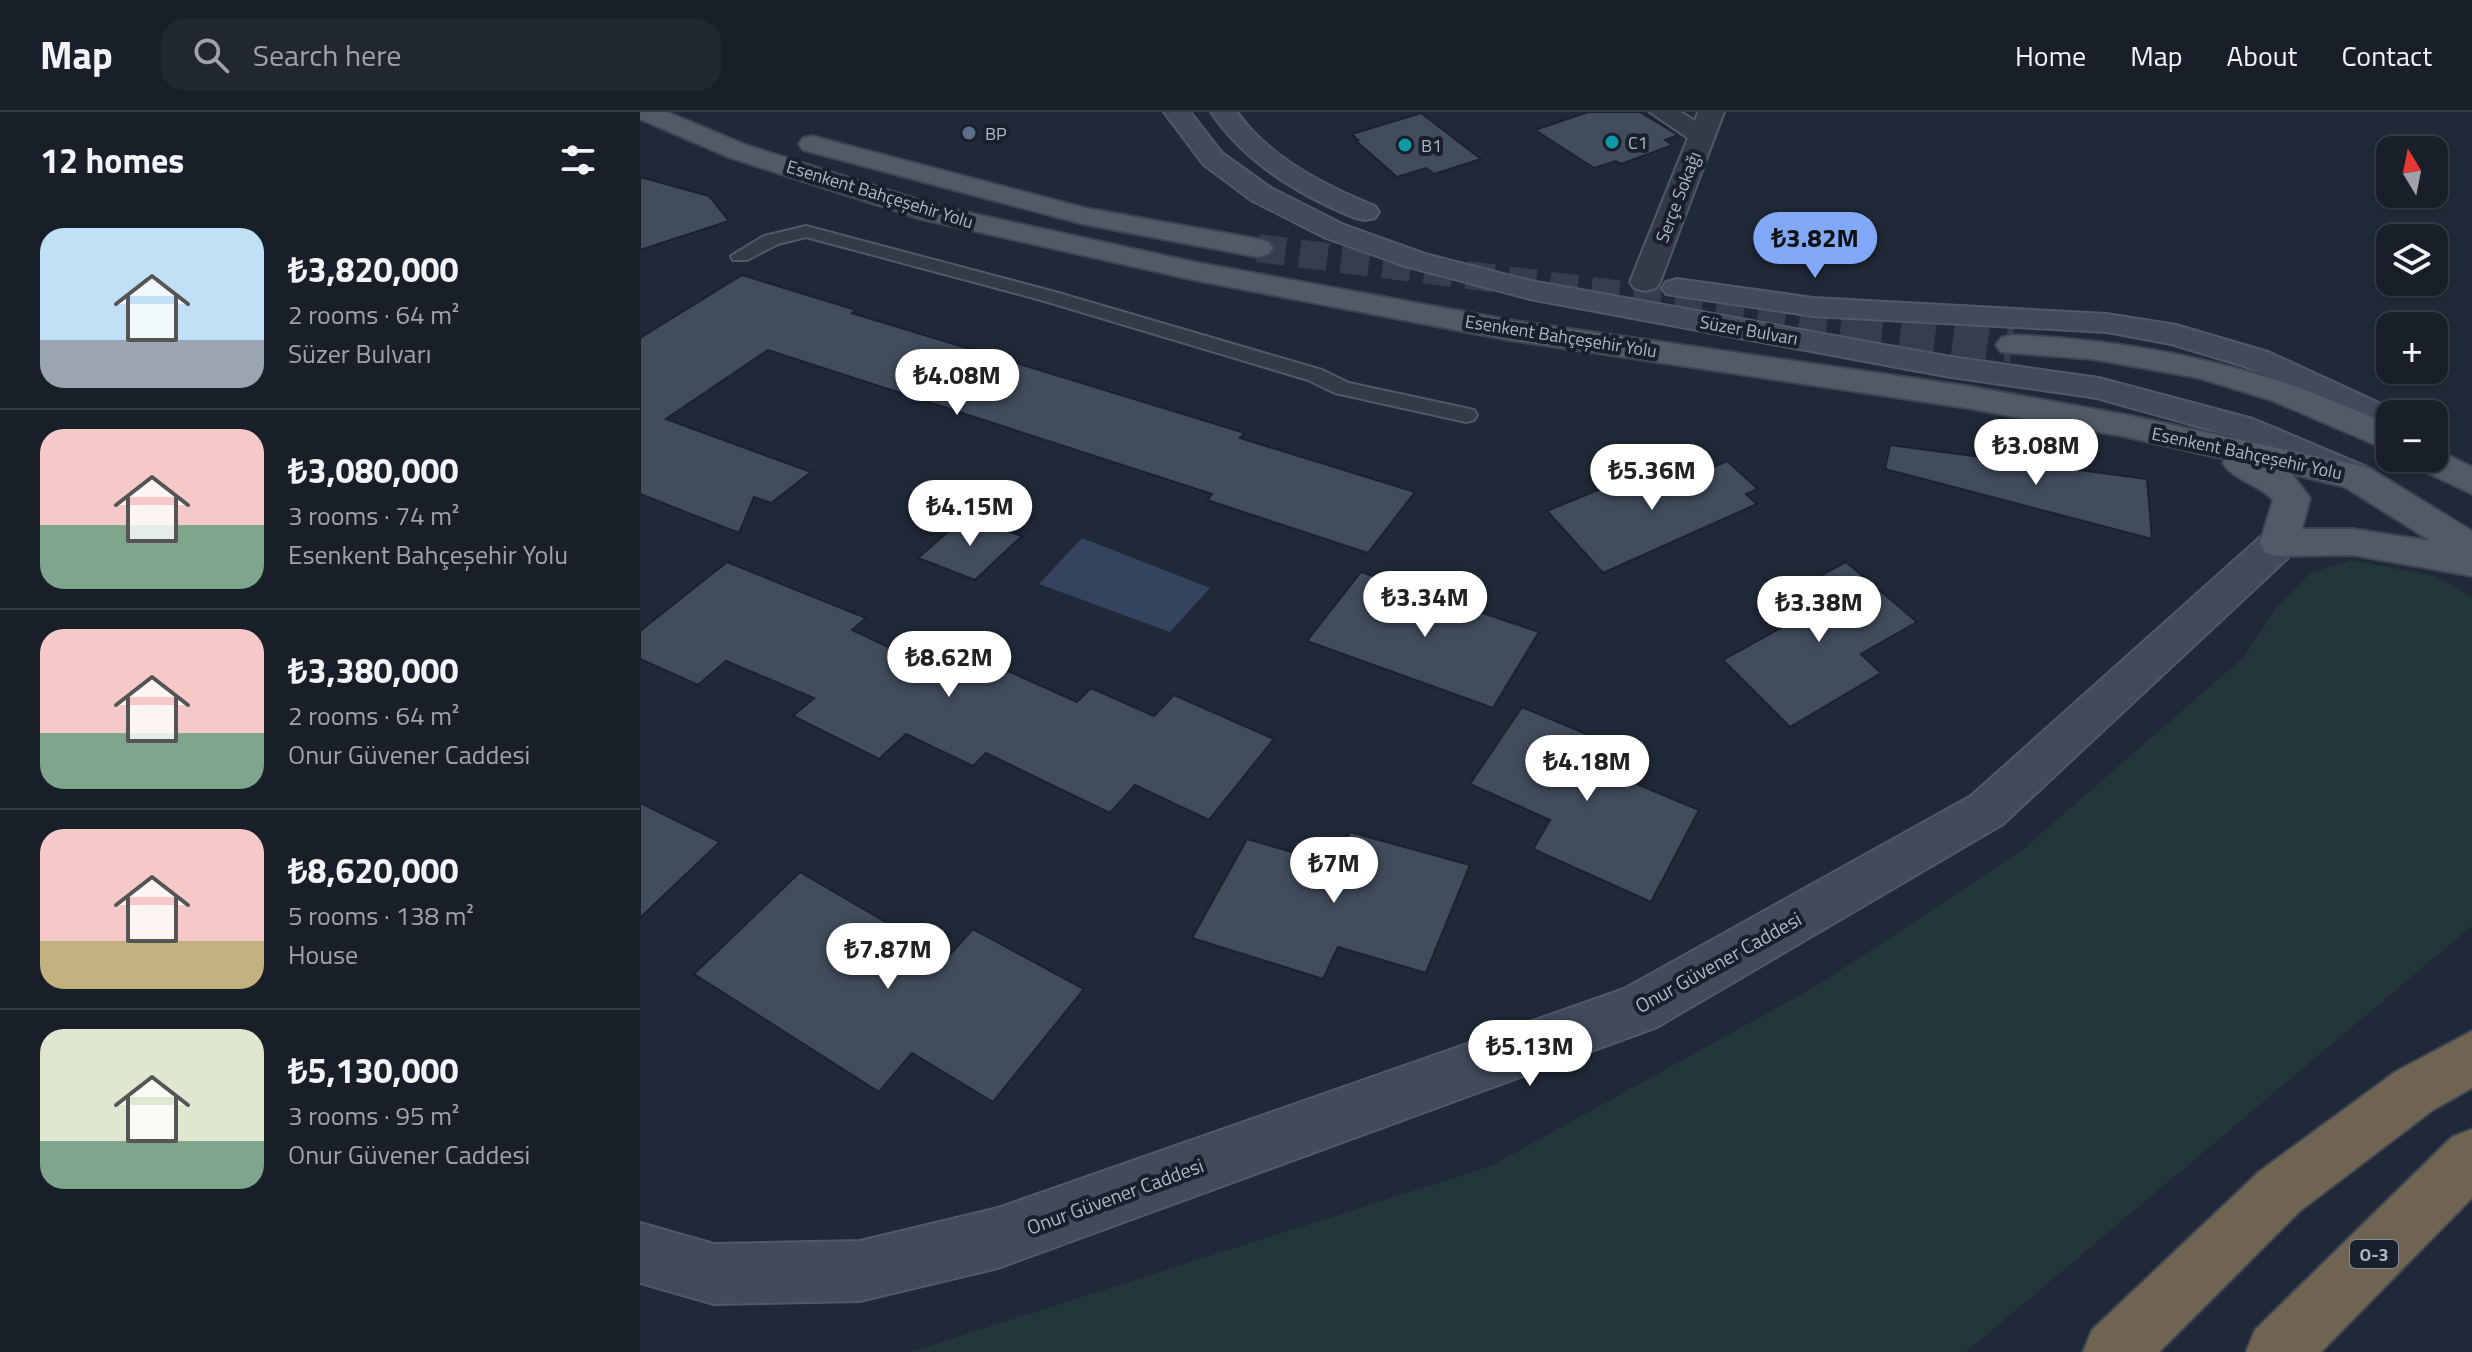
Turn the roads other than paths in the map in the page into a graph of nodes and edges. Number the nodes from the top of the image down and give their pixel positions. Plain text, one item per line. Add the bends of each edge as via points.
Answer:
1 (646, 112) edge
2 (1177, 112) edge
3 (1224, 112) edge
4 (1663, 112) edge
5 (1707, 124) edge
6 (793, 138) dead end
7 (1395, 221) dead end
8 (1258, 248) tunnel mouth
9 (740, 256) dead end
10 (1529, 260) dead end
11 (1645, 282) junction
12 (2012, 345) tunnel mouth
13 (1466, 415) dead end
14 (2376, 415) edge
15 (2376, 434) edge
16 (2191, 441) junction
17 (2448, 458) edge
18 (2448, 469) edge
19 (2472, 474) edge
20 (2356, 477) junction
21 (2472, 482) edge
22 (2279, 543) junction
23 (2472, 549) edge
24 (2472, 562) edge
25 (2472, 1058) edge
26 (2472, 1157) edge
27 (640, 1253) edge
28 (2114, 1352) edge
29 (2277, 1352) edge

1 - 16 main road, Esenkent Bahçeşehir Yolu via 737,151 931,213 1194,271 1509,330 1967,397
2 - 20 main road, Süzer Bulvarı via 1213,159 1261,194 1334,231 1415,260 1530,290 1945,366 2099,388 2241,427
3 - 7 main road via 1280,165 1339,203
4 - 5 street
5 - 11 street, Serçe Sokağı
6 - 8 main road, Esenkent Bahçeşehir Yolu via 1083,216
9 - 13 lane via 806,231 1048,296 1315,375 1343,388
10 - 11 main road, Süzer Bulvarı
11 - 14 main road, Süzer Bulvarı via 1813,307 2107,323 2176,335 2256,359
12 - 15 main road via 2091,349 2235,377
16 - 20 main road, Esenkent Bahçeşehir Yolu
16 - 22 main road via 2263,473 2287,491 2292,498
17 - 19 main road
18 - 21 main road
20 - 23 main road, Esenkent Bahçeşehir Yolu
22 - 24 main road via 2353,542
22 - 27 main road, Onur Güvener Caddesi via 1987,810 1638,1009 998,1238 860,1271 714,1274
25 - 28 highway via 2414,1091 2280,1191
26 - 29 highway, O-3

